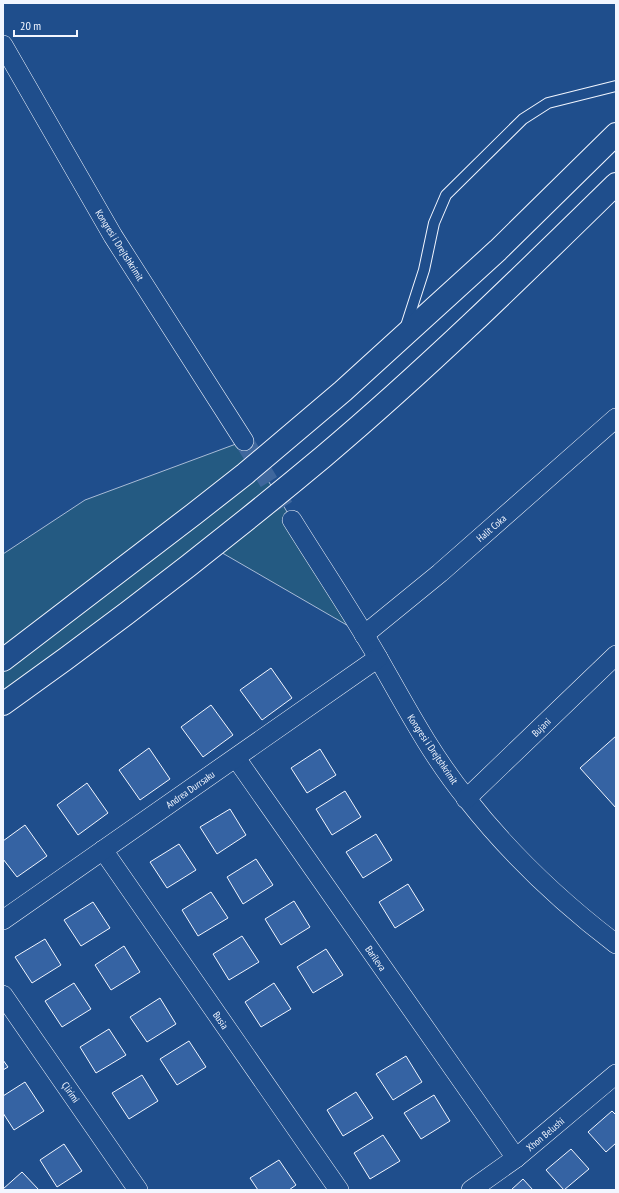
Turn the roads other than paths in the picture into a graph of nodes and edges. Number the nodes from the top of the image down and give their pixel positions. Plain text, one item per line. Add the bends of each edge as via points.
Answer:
1 (3, 45) edge
2 (616, 86) edge
3 (616, 134) edge
4 (616, 184) edge
5 (402, 339) junction
6 (616, 418) edge
7 (244, 441) tunnel mouth
8 (292, 520) tunnel mouth
9 (364, 635) junction
10 (616, 655) edge
11 (378, 658) junction
12 (3, 660) edge
13 (3, 704) edge
14 (236, 758) junction
15 (466, 799) junction
16 (103, 850) junction
17 (3, 920) edge
18 (616, 944) edge
19 (3, 995) edge
20 (616, 1074) edge
21 (516, 1158) junction
22 (138, 1190) edge
23 (339, 1190) edge
24 (471, 1190) edge

1 - 7 street, Kongresi i Drejtshkrimit via 113,236
2 - 5 lane via 548,102 523,119 446,195 434,223 424,270
3 - 5 highway via 498,250
4 - 13 highway via 472,323 323,456 212,547
5 - 12 highway via 245,474
6 - 9 street, Halit Coka via 440,573
8 - 9 street, Kongresi i Drejtshkrimit
9 - 11 street, Kongresi i Drejtshkrimit
10 - 15 street, Bujani
11 - 14 street, Andrea Durrsaku
11 - 15 street, Kongresi i Drejtshkrimit via 410,716
14 - 16 street, Andrea Durrsaku
14 - 21 street, Barileva
15 - 18 street, Kongresi i Drejtshkrimit via 504,843 553,892
16 - 17 street, Andrea Durrsaku
16 - 23 street, Busia
19 - 22 street, Çlirimi
20 - 21 street, Xhon Belushi
21 - 24 street, Xhon Belushi

